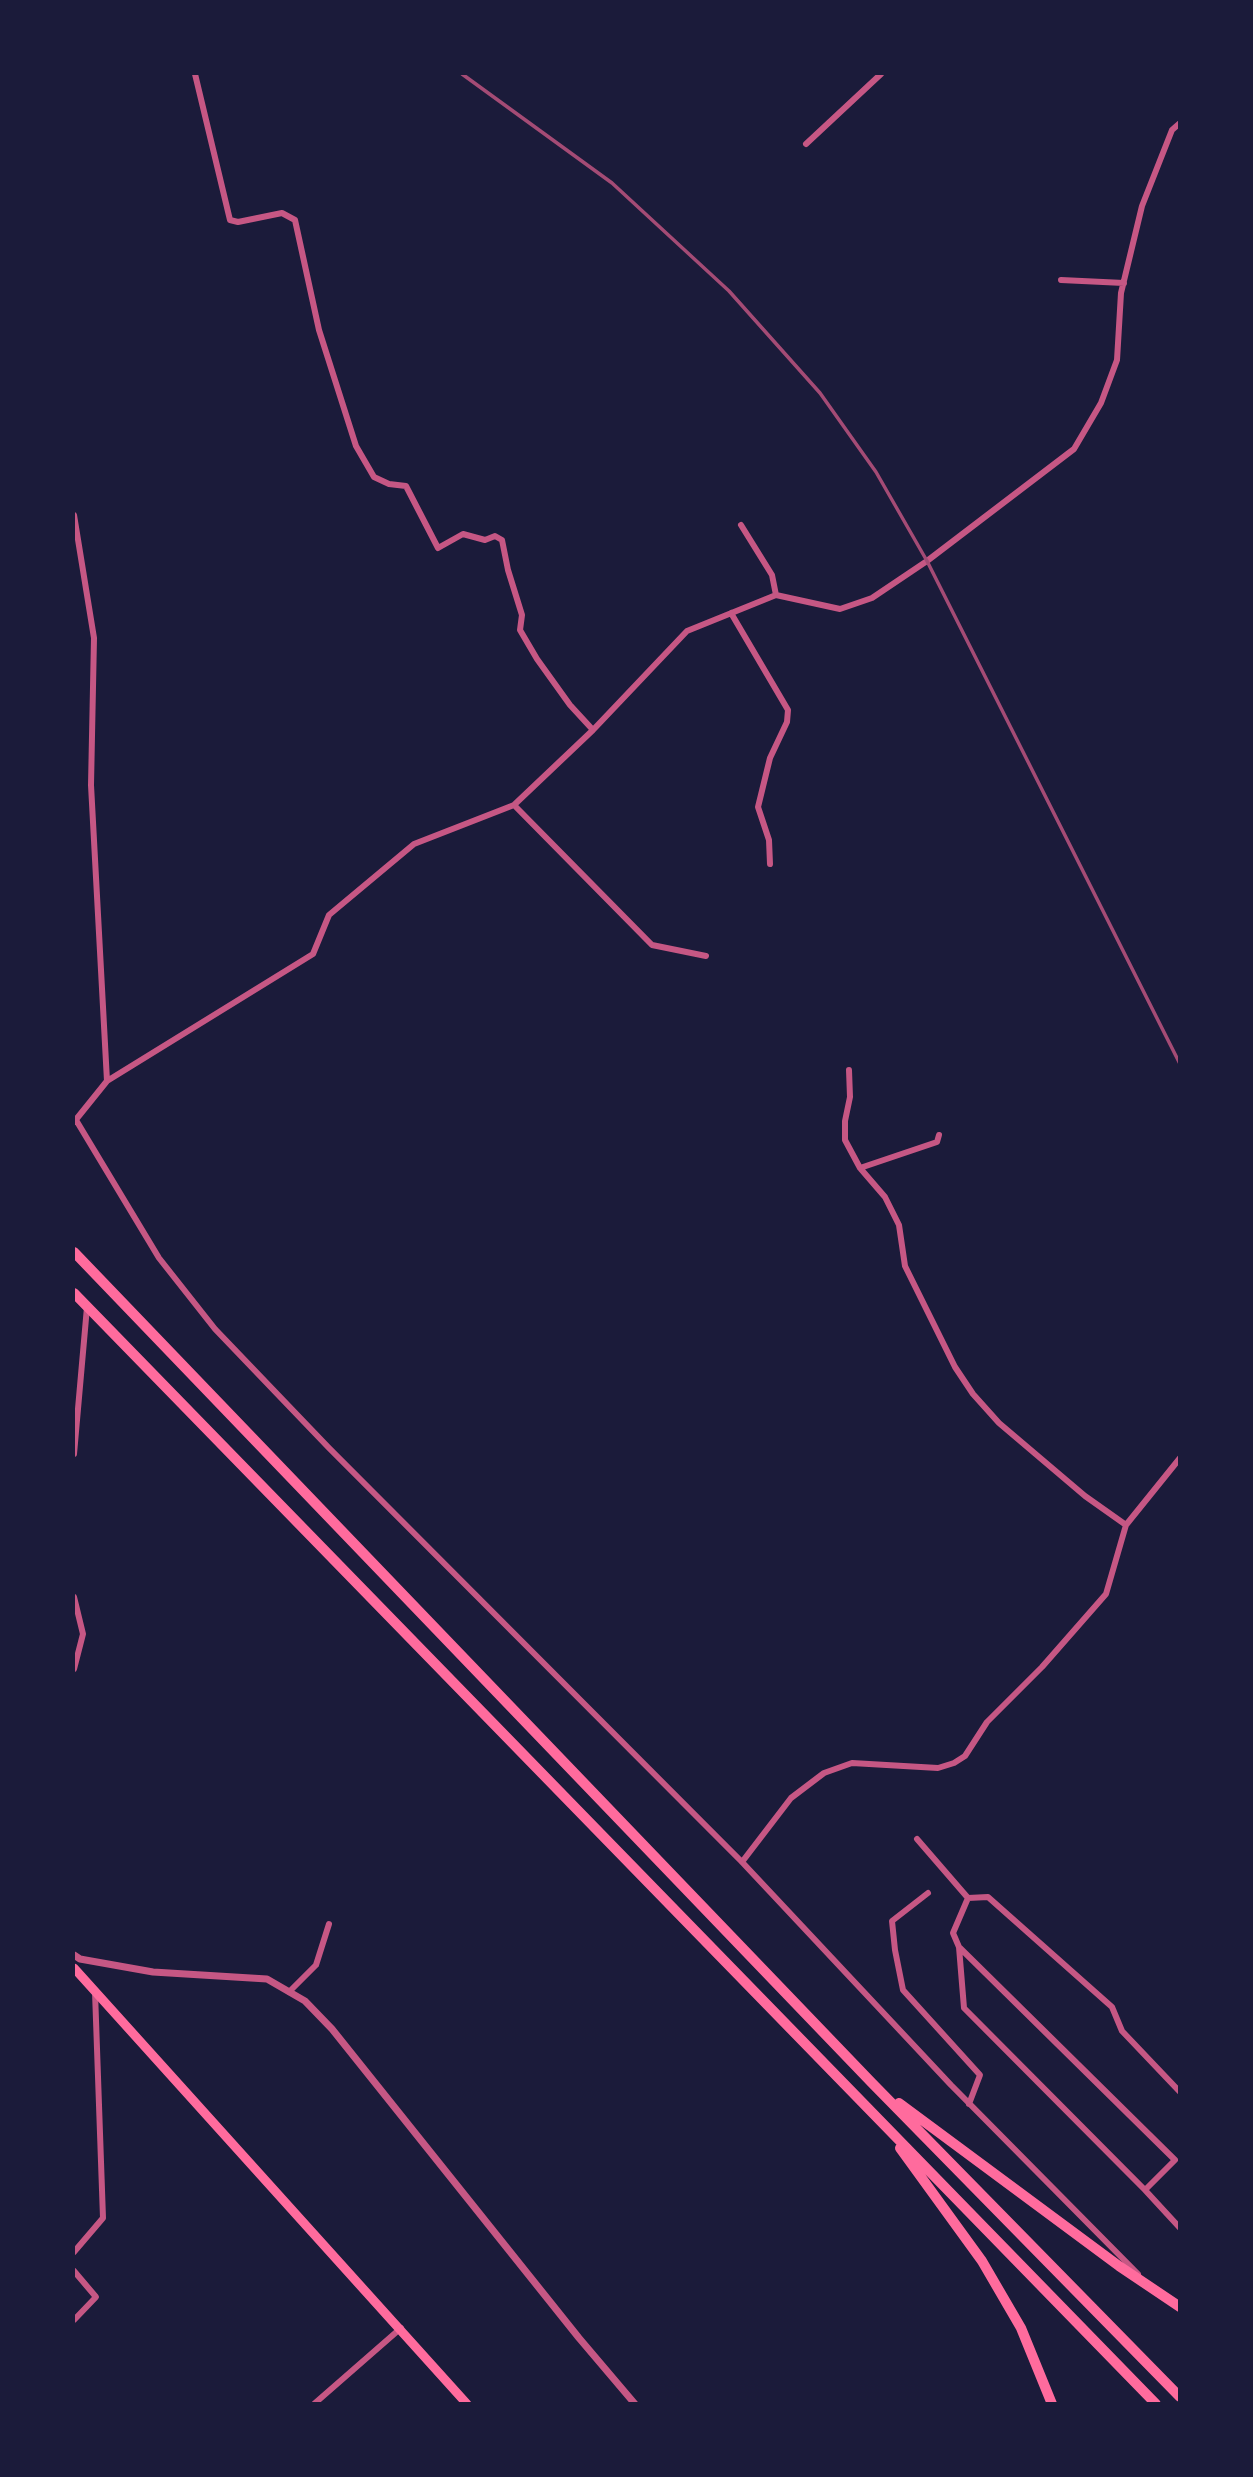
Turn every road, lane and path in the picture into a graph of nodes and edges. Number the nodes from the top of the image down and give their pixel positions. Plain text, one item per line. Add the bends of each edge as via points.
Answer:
1 (195, 74) edge
2 (881, 74) edge
3 (1180, 122) edge
4 (806, 144) dead end
5 (1062, 280) dead end
6 (1124, 283) junction
7 (74, 515) edge
8 (741, 524) dead end
9 (82, 559) junction
10 (74, 560) edge
11 (776, 596) junction
12 (731, 613) junction
13 (593, 730) junction
14 (514, 805) junction
15 (770, 864) dead end
16 (706, 956) dead end
17 (849, 1070) dead end
18 (107, 1081) junction
19 (75, 1121) edge
20 (939, 1135) dead end
21 (860, 1168) junction
22 (74, 1252) edge
23 (74, 1293) edge
24 (87, 1307) junction
25 (74, 1454) edge
26 (1180, 1458) edge
27 (1126, 1525) junction
28 (74, 1597) edge
29 (74, 1669) edge
30 (917, 1839) dead end
31 (742, 1862) junction
32 (928, 1893) dead end
33 (968, 1898) junction
34 (330, 1924) dead end
35 (958, 1947) junction
36 (74, 1955) edge
37 (74, 1968) edge
38 (95, 1992) junction
39 (289, 1992) junction
40 (872, 2082) junction
41 (1180, 2092) edge
42 (969, 2104) junction
43 (877, 2117) junction
44 (1145, 2190) junction
45 (1180, 2228) edge
46 (74, 2252) edge
47 (74, 2271) edge
48 (1160, 2295) junction
49 (1180, 2307) edge
50 (74, 2320) edge
51 (401, 2328) junction
52 (1180, 2397) edge
53 (314, 2403) edge
54 (467, 2403) edge
55 (635, 2403) edge
56 (1052, 2403) edge
57 (1156, 2403) edge

1 - 13 street via 230,220 282,213 295,220 319,330 356,446 374,477 406,486 438,548 463,534 502,540 523,615 520,630 570,705
2 - 4 street
3 - 6 street via 1172,131 1142,206
5 - 6 street
6 - 11 street via 1117,360 1101,403 1074,449 872,597 840,609
7 - 9 street
8 - 11 street via 772,575
9 - 10 street
9 - 18 street via 94,638 91,785
11 - 12 street
12 - 13 street via 687,631
12 - 15 street via 788,710 758,807 769,840
13 - 14 street
14 - 16 street via 652,945
14 - 18 street via 414,844 329,915 313,954
17 - 21 street via 845,1140
18 - 19 street
19 - 31 street via 159,1258 215,1329
20 - 21 street via 937,1142
21 - 27 street via 885,1197 899,1224 905,1266 973,1394 1035,1454
22 - 40 highway
23 - 24 highway
24 - 25 street
24 - 43 highway
26 - 27 street
27 - 31 street via 1106,1594 987,1722 965,1756 938,1768 852,1763 824,1773 791,1798
28 - 29 street via 83,1634
30 - 33 street
31 - 42 street
32 - 42 street via 892,1921 898,1964 904,1990 980,2075
33 - 35 street via 953,1933
33 - 41 street via 988,1897 1112,2007 1122,2031
34 - 39 street via 316,1965
35 - 44 street via 964,2008
35 - 44 street via 1175,2160
36 - 39 street via 153,1972 267,1979
37 - 38 main road
38 - 46 street via 103,2218
38 - 51 main road
39 - 55 street via 305,2001 332,2029
40 - 48 highway
40 - 52 highway
42 - 48 street
43 - 56 highway via 982,2261 1021,2329
43 - 57 highway
44 - 45 street
47 - 50 street via 96,2297
48 - 49 highway
51 - 53 street
51 - 54 main road

